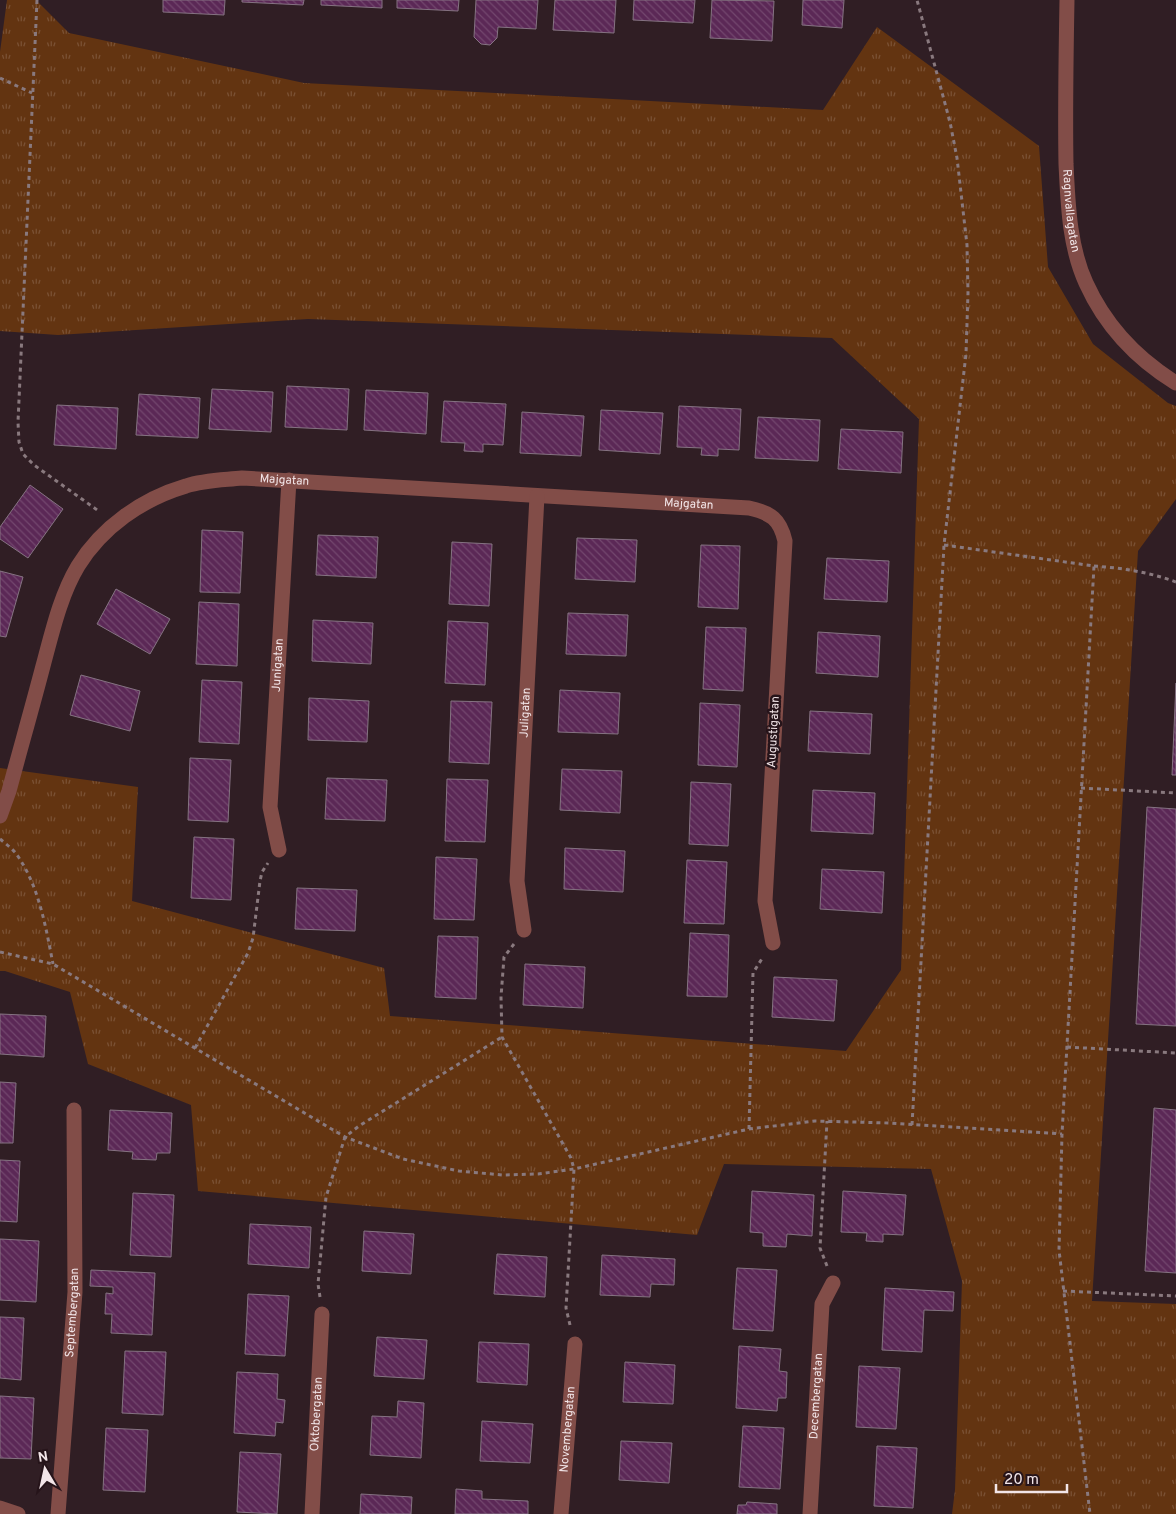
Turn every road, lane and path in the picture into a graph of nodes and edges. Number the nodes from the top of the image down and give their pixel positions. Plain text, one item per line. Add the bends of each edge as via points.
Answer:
1 (37, 0) edge
2 (917, 0) edge
3 (1067, 0) edge
4 (0, 78) edge
5 (32, 93) junction
6 (1176, 383) edge
7 (289, 480) junction
8 (537, 496) junction
9 (778, 522) joint
10 (115, 523) junction
11 (944, 545) junction
12 (1094, 566) junction
13 (1176, 582) edge
14 (1081, 788) junction
15 (1176, 793) edge
16 (0, 816) edge
17 (0, 839) edge
18 (279, 850) joint
19 (524, 930) joint
20 (773, 943) joint
21 (0, 952) edge
22 (53, 964) junction
23 (502, 1037) junction
24 (195, 1048) junction
25 (1067, 1048) junction
26 (1176, 1053) edge
27 (74, 1110) dead end
28 (827, 1121) junction
29 (912, 1125) junction
30 (749, 1129) junction
31 (1062, 1134) junction
32 (344, 1137) junction
33 (574, 1168) junction
34 (833, 1283) joint
35 (1063, 1291) junction
36 (1176, 1296) edge
37 (322, 1314) joint
38 (575, 1344) joint
39 (0, 1508) edge
40 (18, 1514) edge
41 (58, 1514) edge
42 (312, 1514) edge
43 (561, 1514) edge
44 (810, 1514) edge
45 (1090, 1514) edge

1 - 5 path
2 - 11 path via 950,122 962,189 967,245 966,354
3 - 6 street, Ragnvallagatan via 1067,197 1078,262 1094,299 1120,336 1153,368
4 - 5 path
5 - 10 path via 19,442 22,454 34,465
7 - 8 street, Majgatan
7 - 10 street, Majgatan via 242,478 186,486 138,506
7 - 18 street, Junigatan via 270,807
8 - 9 street, Majgatan via 750,508 762,511
8 - 19 street, Juligatan via 517,881
9 - 20 street, Augustigatan via 785,541 765,901
10 - 16 street, Majgatan via 77,567 56,617
11 - 12 path
11 - 29 path
12 - 13 path via 1127,568
12 - 14 path
14 - 15 path
14 - 25 path
17 - 22 path via 16,854 26,871 36,895
18 - 24 path via 262,872 254,938 248,953
19 - 23 path via 504,958
20 - 30 path via 753,973
21 - 22 path
22 - 24 path
23 - 32 path
23 - 33 path
24 - 32 path
25 - 26 path
25 - 31 path
27 - 41 street, Septembergatan via 75,1292
28 - 29 path
28 - 30 path
28 - 34 path via 820,1248
29 - 31 path
30 - 33 path
31 - 35 path via 1059,1250
32 - 33 path via 403,1159 459,1171 502,1175
32 - 37 path via 325,1206 318,1284
33 - 38 path via 566,1308
34 - 44 street, Decembergatan via 822,1304
35 - 36 path
35 - 45 path
37 - 42 street, Oktobergatan
38 - 43 street, Novembergatan
39 - 40 street

